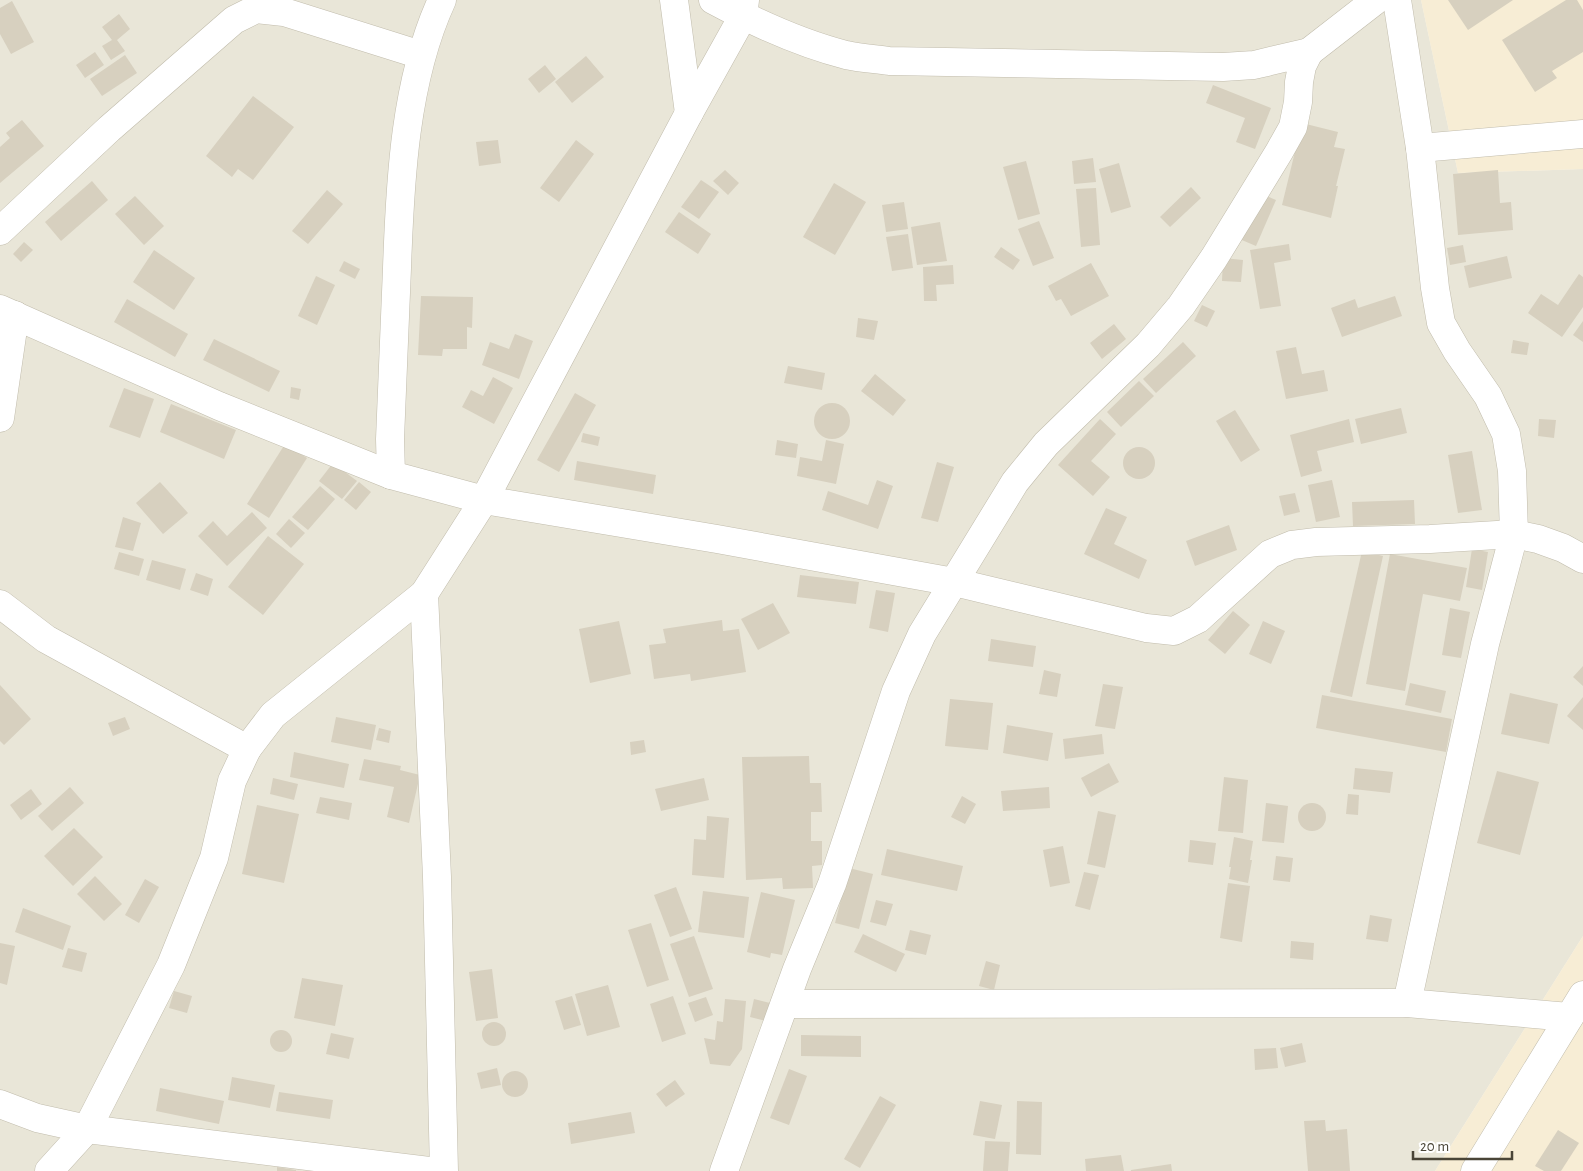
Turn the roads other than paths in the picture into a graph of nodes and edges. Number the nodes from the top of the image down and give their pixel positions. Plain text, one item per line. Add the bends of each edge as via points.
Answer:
1 (442, 0) edge
2 (674, 0) edge
3 (713, 0) edge
4 (1376, 0) edge
5 (1397, 0) edge
6 (744, 8) edge
7 (1309, 52) junction
8 (421, 55) junction
9 (689, 114) junction
10 (1583, 134) edge
11 (1420, 148) junction
12 (0, 232) edge
13 (8, 312) edge
14 (0, 418) edge
15 (391, 475) junction
16 (484, 500) junction
17 (1514, 534) junction
18 (1583, 559) edge
19 (954, 582) junction
20 (424, 594) junction
21 (0, 604) edge
22 (247, 749) junction
23 (1407, 1003) junction
24 (785, 1004) junction
25 (1576, 1006) edge
26 (0, 1104) edge
27 (87, 1129) junction
28 (49, 1171) edge
29 (429, 1171) edge
30 (444, 1171) edge
31 (724, 1171) edge
32 (1475, 1171) edge

1 - 8 street
2 - 9 street
3 - 6 street
4 - 7 street
5 - 11 street
6 - 7 street via 810,42 847,55 889,61 1223,67 1254,65
6 - 9 street
7 - 19 street via 1302,66 1293,127 1214,258 1181,306 1148,345 1046,444 1015,482
8 - 12 street via 284,12 256,9 234,20
8 - 15 street via 400,181
9 - 16 street
10 - 11 street
11 - 17 street via 1435,288 1442,323 1488,396 1506,434 1512,470
13 - 14 street
13 - 15 street via 219,406
15 - 16 street
16 - 19 street
16 - 20 street
17 - 18 street via 1563,548
17 - 19 street via 1316,542 1292,546 1270,554 1198,619 1174,631 1146,628
17 - 23 street via 1485,644
19 - 24 street via 922,634 896,690 832,884
20 - 22 street via 273,715
20 - 30 street via 437,877
21 - 22 street via 46,638
22 - 27 street via 232,781 214,858 171,965
23 - 24 street
23 - 25 street
24 - 31 street
25 - 32 street
26 - 27 street via 37,1118
27 - 28 street
27 - 29 street

